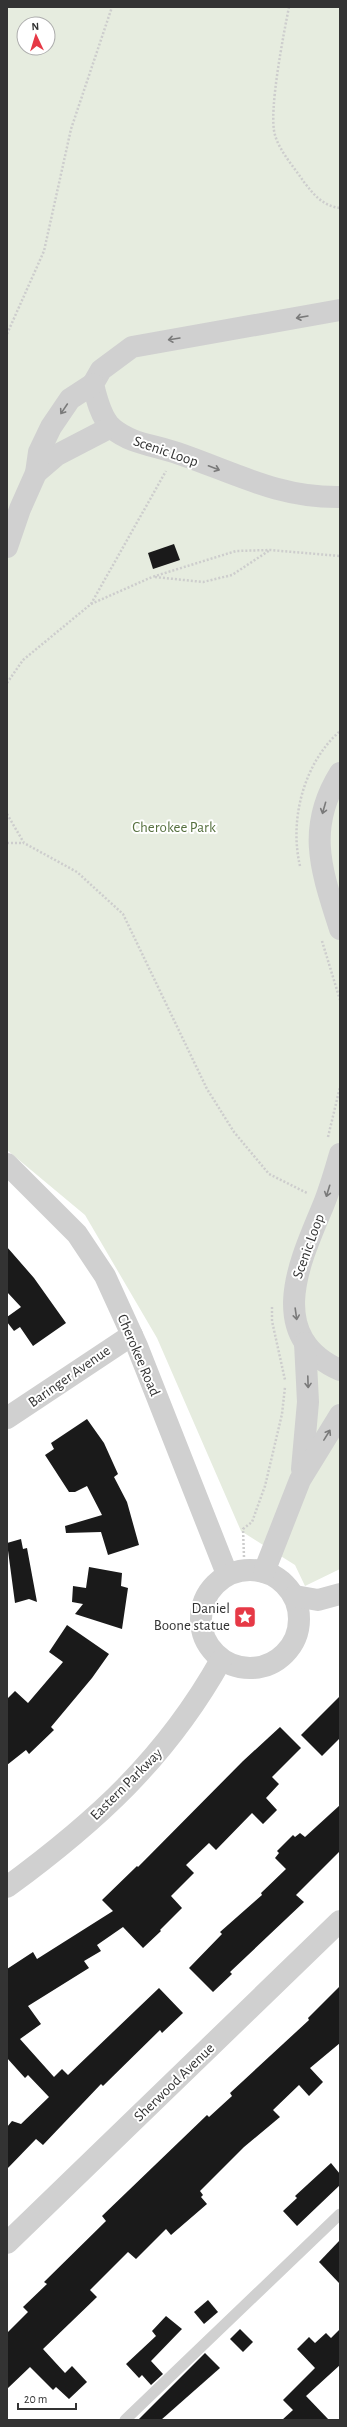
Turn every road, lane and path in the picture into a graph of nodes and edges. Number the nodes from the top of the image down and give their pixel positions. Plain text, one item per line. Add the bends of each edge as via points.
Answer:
1 (112, 7) edge
2 (289, 7) edge
3 (340, 208) edge
4 (340, 310) edge
5 (7, 334) edge
6 (93, 384) junction
7 (111, 427) junction
8 (176, 453) junction
9 (36, 473) junction
10 (340, 497) edge
11 (7, 548) edge
12 (270, 550) junction
13 (340, 556) edge
14 (152, 577) junction
15 (91, 604) junction
16 (7, 683) edge
17 (340, 773) edge
18 (7, 814) edge
19 (24, 842) junction
20 (7, 843) edge
21 (340, 929) edge
22 (340, 1154) edge
23 (7, 1164) edge
24 (313, 1196) dead end
25 (132, 1335) junction
26 (305, 1343) junction
27 (340, 1370) edge
28 (340, 1415) edge
29 (7, 1418) edge
30 (300, 1480) junction
31 (243, 1529) dead end
32 (245, 1572) junction
33 (340, 1594) edge
34 (295, 1596) junction
35 (221, 1660) junction
36 (7, 1887) edge
37 (340, 1921) edge
38 (340, 2214) edge
39 (7, 2243) edge
40 (126, 2420) edge

1 - 5 path via 71,129 44,251
2 - 3 path via 274,111 275,134 286,158 317,199
4 -> 6 street via 132,347 101,370
6 - 7 street, Scenic Loop via 97,402
6 -> 9 street via 70,399 51,428 39,452
7 - 8 street, Scenic Loop via 133,442
7 - 9 street via 57,455
8 -> 10 street, Scenic Loop via 272,489 317,497
8 - 15 path
9 - 11 street
12 - 13 path
12 - 14 path via 236,551
12 - 14 path via 225,577 203,582
14 - 15 path
15 - 16 path via 23,660
17 -> 21 street via 326,801 319,838 326,886
18 - 19 path
19 - 20 path
19 - 24 path via 77,872 123,914 207,1089 234,1132 269,1174
22 -> 26 street, Scenic Loop via 295,1279 297,1321
23 - 25 street, Cherokee Road via 78,1234 105,1276
25 - 29 street, Baringer Avenue
25 - 32 street, Cherokee Road
26 - 27 street, Scenic Loop via 323,1360
26 -> 30 street via 307,1422
30 -> 28 street
30 - 32 street
31 - 32 path
32 - 34 street via 279,1578
32 - 35 street via 210,1588 201,1605 201,1630 207,1645
33 - 34 street via 318,1600
34 - 35 street via 300,1616 295,1640 280,1659 261,1667 238,1667
35 - 36 street, Eastern Parkway via 194,1706 148,1765 106,1807
37 - 39 street, Sherwood Avenue
38 - 40 lane

